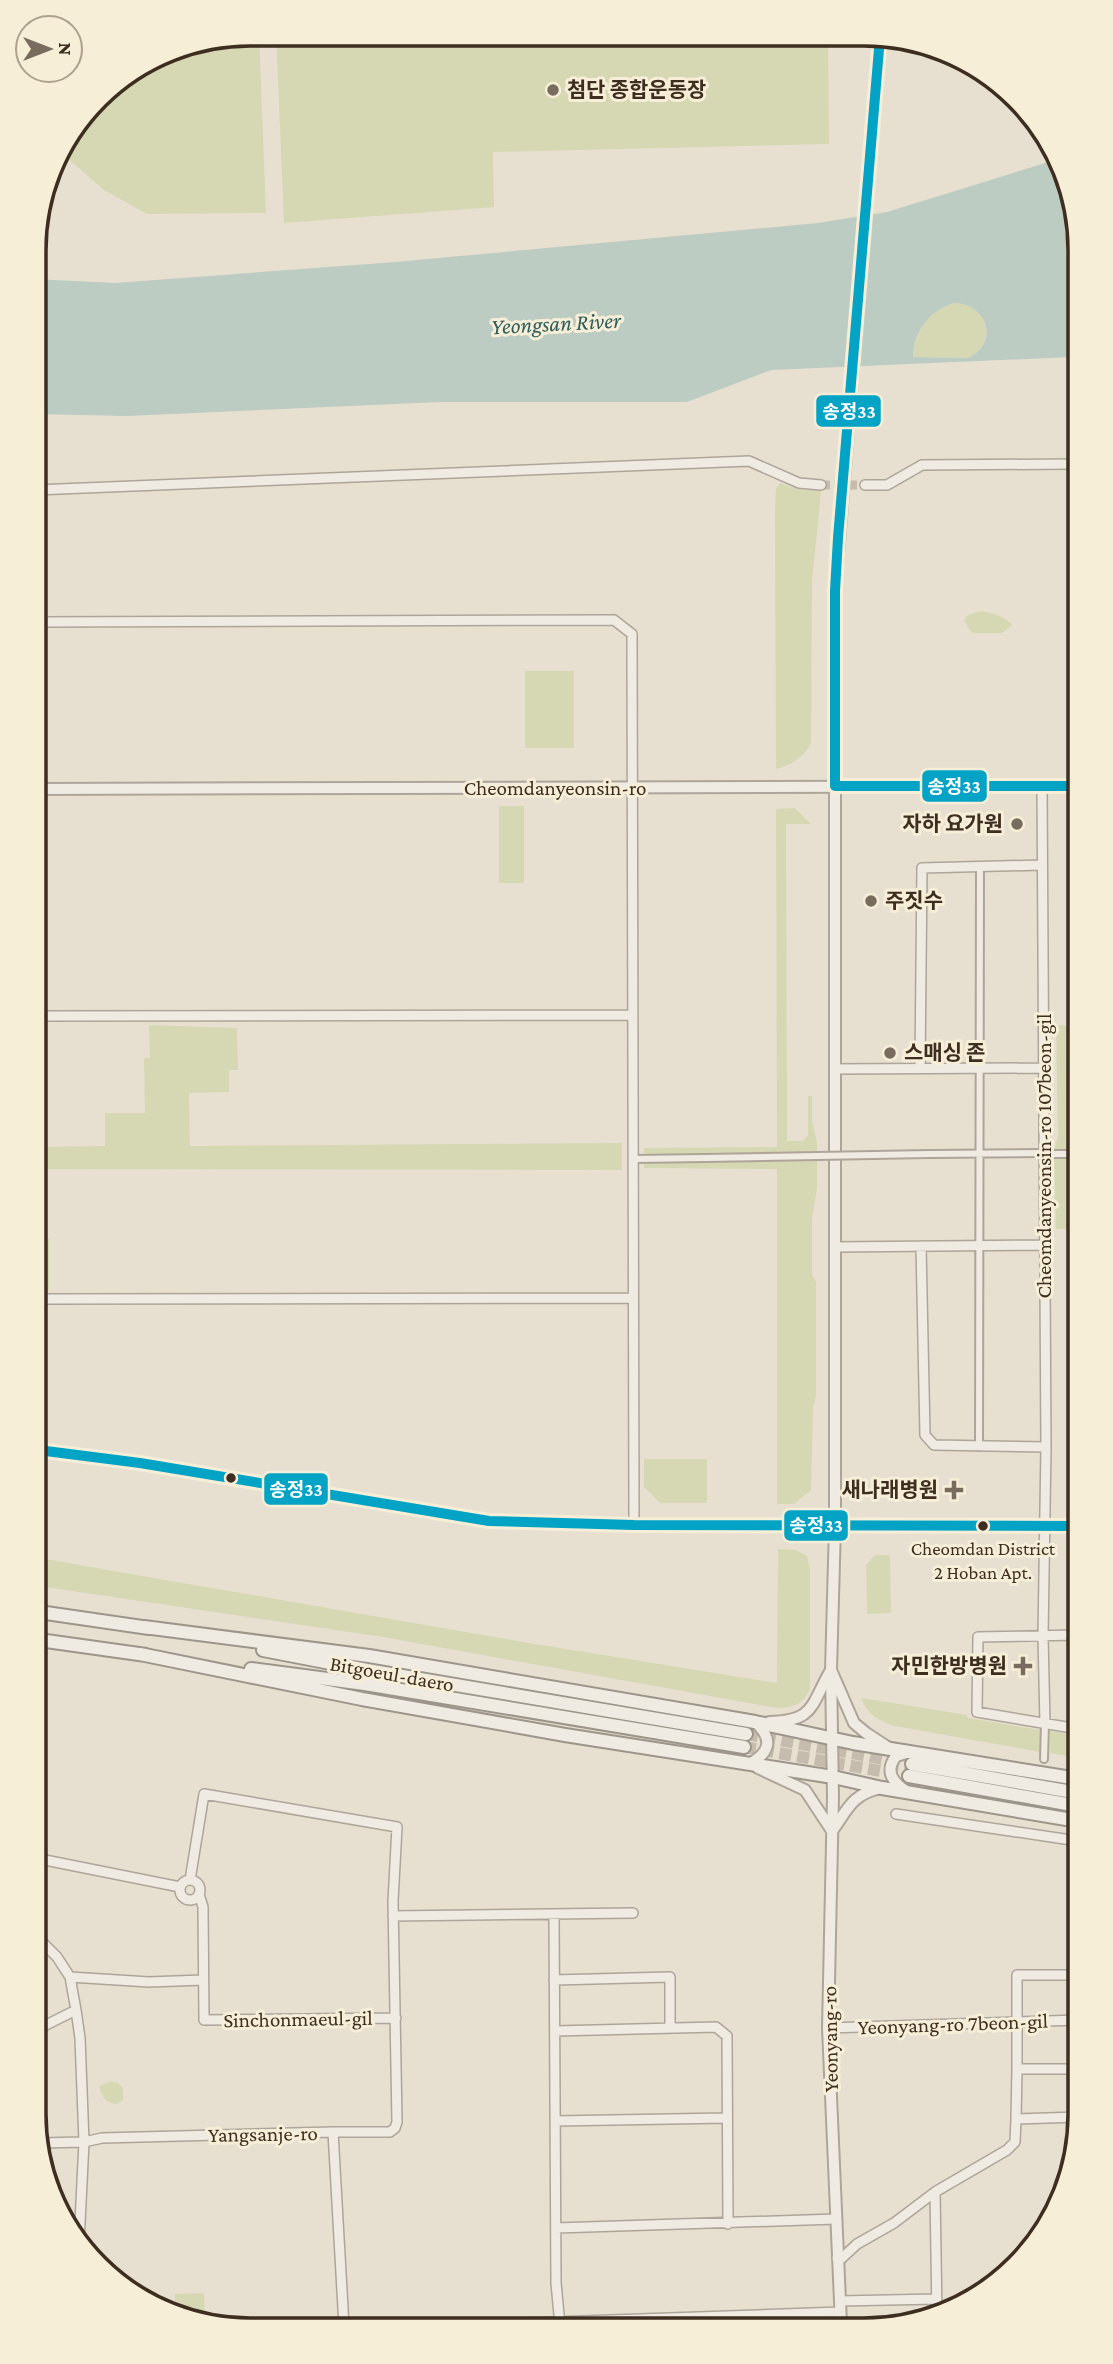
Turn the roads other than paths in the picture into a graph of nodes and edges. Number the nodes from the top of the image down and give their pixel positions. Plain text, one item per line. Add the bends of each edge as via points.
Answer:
1 (879, 47) edge
2 (1068, 464) edge
3 (821, 485) tunnel mouth
4 (865, 485) tunnel mouth
5 (46, 490) edge
6 (46, 622) edge
7 (835, 786) junction
8 (1042, 786) junction
9 (1068, 786) edge
10 (631, 788) junction
11 (46, 789) edge
12 (1042, 865) junction
13 (980, 867) junction
14 (631, 1015) junction
15 (46, 1016) edge
16 (920, 1068) junction
17 (980, 1068) junction
18 (1043, 1068) junction
19 (835, 1069) junction
20 (980, 1153) junction
21 (1044, 1153) junction
22 (1054, 1154) dead end
23 (1068, 1154) edge
24 (633, 1159) junction
25 (1044, 1245) junction
26 (921, 1246) junction
27 (980, 1246) junction
28 (835, 1247) junction
29 (633, 1298) junction
30 (46, 1299) edge
31 (979, 1447) junction
32 (1046, 1447) junction
33 (46, 1451) edge
34 (634, 1525) junction
35 (835, 1526) junction
36 (1045, 1526) junction
37 (1067, 1526) edge
38 (46, 1613) edge
39 (144, 1627) junction
40 (1067, 1635) edge
41 (1043, 1636) junction
42 (46, 1641) edge
43 (140, 1654) junction
44 (831, 1670) junction
45 (755, 1722) junction
46 (1045, 1724) junction
47 (1067, 1727) edge
48 (832, 1739) junction
49 (891, 1748) junction
50 (1044, 1759) dead end
51 (749, 1764) junction
52 (911, 1764) junction
53 (833, 1777) junction
54 (1067, 1778) edge
55 (882, 1788) junction
56 (1067, 1791) edge
57 (909, 1793) junction
58 (1067, 1803) edge
59 (896, 1814) dead end
60 (1067, 1819) edge
61 (832, 1831) junction
62 (1067, 1839) edge
63 (46, 1860) edge
64 (190, 1880) junction
65 (180, 1887) junction
66 (199, 1894) junction
67 (633, 1913) dead end
68 (554, 1914) junction
69 (393, 1916) junction
70 (46, 1946) edge
71 (1067, 1975) edge
72 (71, 1977) junction
73 (203, 1980) junction
74 (554, 1980) junction
75 (76, 2010) junction
76 (396, 2018) junction
77 (1067, 2021) edge
78 (1017, 2023) junction
79 (46, 2025) edge
80 (670, 2027) junction
81 (828, 2028) junction
82 (555, 2031) junction
83 (1017, 2069) junction
84 (1067, 2069) edge
85 (1067, 2117) edge
86 (727, 2118) junction
87 (1016, 2119) junction
88 (555, 2121) junction
89 (333, 2132) junction
90 (84, 2141) junction
91 (47, 2143) edge
92 (935, 2192) junction
93 (836, 2219) junction
94 (728, 2224) junction
95 (80, 2226) edge
96 (556, 2228) junction
97 (837, 2258) junction
98 (936, 2299) junction
99 (936, 2305) edge
100 (840, 2306) junction
101 (344, 2318) edge
102 (559, 2318) edge
103 (732, 2318) edge
104 (841, 2318) edge

1 - 7 street, Yeonyang-ro via 835,591
2 - 4 street via 922,465 887,485
3 - 5 street via 799,483 749,461
6 - 10 street via 614,620 632,634
7 - 8 street, Cheomdanyeonsin-ro
7 - 10 street, Cheomdanyeonsin-ro
7 - 19 street, Yeonyang-ro
8 - 9 street, Cheomdanyeonsin-ro
8 - 12 street, Cheomdanyeonsin-ro 107beon-gil
10 - 11 street, Cheomdanyeonsin-ro
10 - 14 street
12 - 13 street
12 - 18 street, Cheomdanyeonsin-ro 107beon-gil
13 - 16 street via 922,868
13 - 17 street
14 - 15 street
14 - 24 street
16 - 17 street
16 - 19 street
17 - 18 street
17 - 20 street
18 - 21 street, Cheomdanyeonsin-ro 107beon-gil
19 - 28 street, Yeonyang-ro
20 - 21 street
20 - 24 street, bridge
20 - 27 street
21 - 25 street, Cheomdanyeonsin-ro 107beon-gil
22 - 23 street
24 - 29 street
25 - 27 street
25 - 32 street, Cheomdanyeonsin-ro 107beon-gil
26 - 27 street
26 - 28 street
26 - 31 street via 925,1435 934,1445
27 - 31 street
28 - 35 street, Yeonyang-ro
29 - 30 street
29 - 34 street
31 - 32 street
32 - 36 street, Cheomdanyeonsin-ro 107beon-gil
33 - 34 street via 489,1521
34 - 35 street
35 - 36 street
35 - 44 street, Yeonyang-ro
36 - 37 street
36 - 41 street, Cheomdanyeonsin-ro 107beon-gil
38 - 39 main road, Bitgoeul-daero
39 - 43 main road, Bitgoeul-daero via 745,1741
39 - 45 main road via 369,1657
40 - 41 street
41 - 46 street, Cheomdanyeonsin-ro 107beon-gil
41 - 46 street via 978,1637 977,1713
42 - 43 main road, Bitgoeul-daero
43 - 51 main road via 372,1701
44 - 45 street via 805,1716
44 - 48 street, Yeonyang-ro
44 - 49 street via 854,1723
45 - 48 main road
45 - 51 street via 765,1730 768,1741 760,1758
46 - 47 street
46 - 50 street
48 - 49 main road
48 - 53 street, Yeonyang-ro
49 - 52 main road
51 - 53 main road
51 - 61 street via 805,1790
52 - 54 main road
52 - 56 main road
52 - 57 street via 896,1756 890,1768 893,1781
52 - 58 main road
53 - 55 main road
53 - 61 street, Yeonyang-ro
55 - 57 main road
55 - 61 street via 855,1799
57 - 60 main road
59 - 62 street
61 - 81 street, Yeonyang-ro
63 - 65 street
64 - 65 street
64 - 66 street via 198,1884
64 - 69 street via 204,1794 397,1827
65 - 66 street via 180,1894 188,1900
66 - 73 street
67 - 68 street
68 - 69 street
68 - 74 street
69 - 76 street
70 - 72 street
71 - 78 street via 1017,1975
72 - 73 street
72 - 75 street
73 - 76 street, Sinchonmaeul-gil via 204,2020
74 - 80 street via 670,1977
74 - 82 street
75 - 79 street
75 - 90 street
76 - 89 street via 395,2128 390,2132
77 - 78 street, Yeonyang-ro 7beon-gil
78 - 81 street, Yeonyang-ro 7beon-gil
78 - 83 street
80 - 82 street
80 - 86 street via 716,2027 727,2036
81 - 93 street, Yeonyang-ro
82 - 88 street
83 - 84 street
83 - 87 street
85 - 87 street
86 - 88 street
86 - 94 street
87 - 92 street via 1014,2144
88 - 96 street
89 - 90 street, Yangsanje-ro
89 - 101 street, Yangsanje-ro
90 - 91 street, Yangsanje-ro
90 - 95 street
92 - 97 street
92 - 98 street
93 - 94 street
93 - 97 street, Yeonyang-ro
94 - 96 street
96 - 102 street
97 - 100 street, Yeonyang-ro
98 - 99 street
98 - 100 street
100 - 103 street
100 - 104 street, Yeonyang-ro

